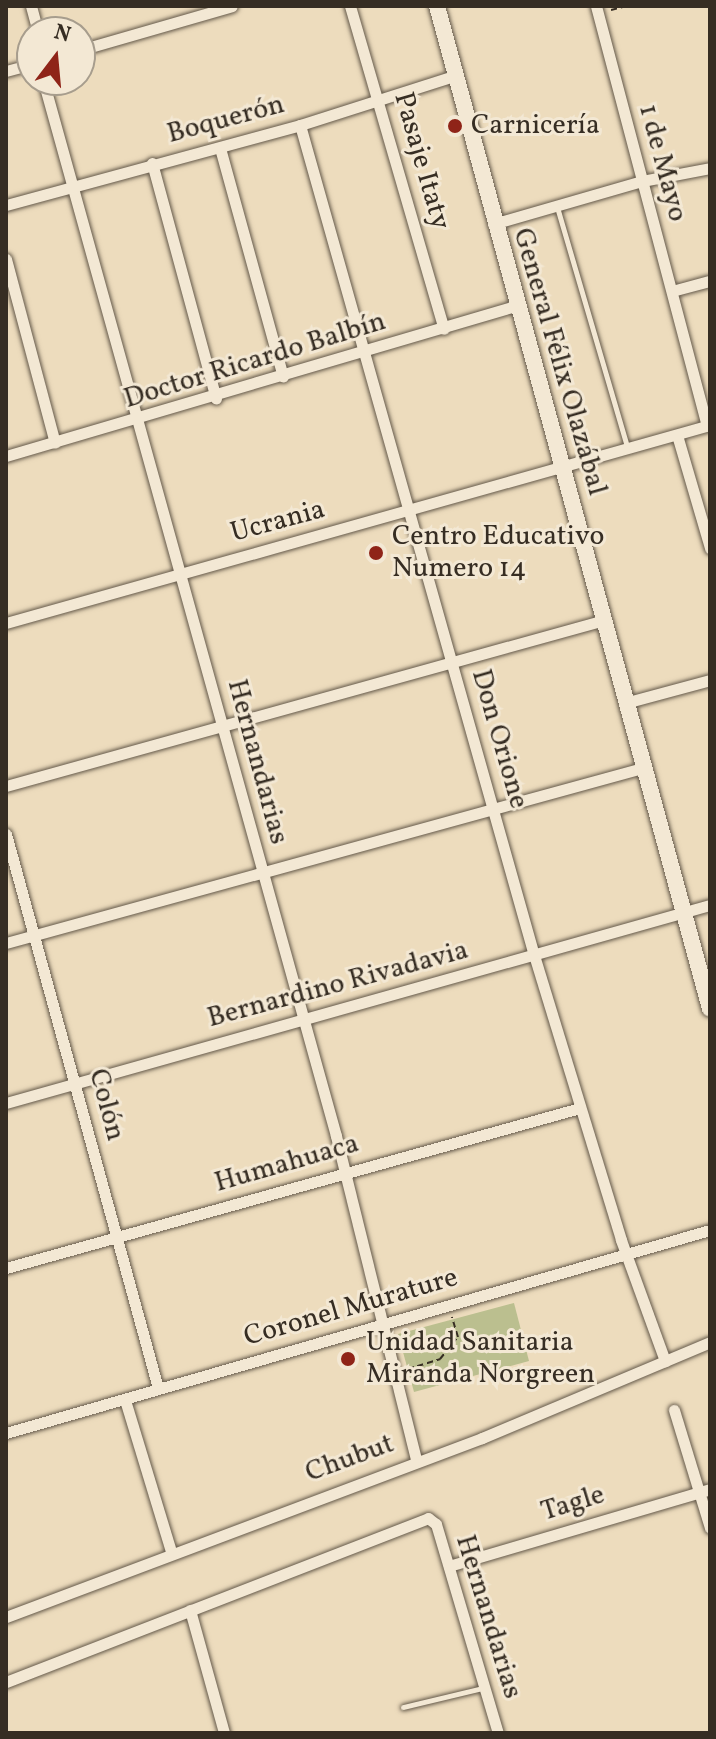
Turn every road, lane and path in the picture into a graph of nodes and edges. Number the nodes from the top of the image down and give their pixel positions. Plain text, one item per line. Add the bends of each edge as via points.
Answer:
1 (232, 6) edge
2 (350, 6) edge
3 (437, 6) edge
4 (627, 6) edge
5 (597, 10) edge
6 (96, 45) edge
7 (457, 75) junction
8 (47, 96) edge
9 (379, 100) junction
10 (300, 125) junction
11 (220, 148) junction
12 (152, 163) junction
13 (710, 168) edge
14 (642, 181) junction
15 (71, 187) junction
16 (6, 205) edge
17 (556, 207) junction
18 (493, 224) junction
19 (6, 259) edge
20 (710, 281) edge
21 (672, 291) junction
22 (515, 306) junction
23 (444, 329) junction
24 (364, 354) junction
25 (283, 376) junction
26 (216, 398) junction
27 (138, 421) junction
28 (708, 426) edge
29 (677, 435) junction
30 (55, 443) junction
31 (627, 449) junction
32 (6, 456) edge
33 (562, 467) junction
34 (411, 511) junction
35 (710, 548) edge
36 (181, 573) junction
37 (604, 620) junction
38 (6, 623) edge
39 (453, 661) junction
40 (710, 680) edge
41 (625, 703) junction
42 (221, 724) junction
43 (642, 768) junction
44 (6, 786) edge
45 (494, 810) junction
46 (6, 834) edge
47 (262, 872) junction
48 (710, 905) edge
49 (682, 913) junction
50 (34, 935) junction
51 (6, 943) edge
52 (534, 955) junction
53 (703, 958) edge
54 (710, 1009) edge
55 (301, 1019) junction
56 (75, 1083) junction
57 (6, 1103) edge
58 (580, 1108) junction
59 (345, 1173) junction
60 (710, 1230) edge
61 (117, 1236) junction
62 (627, 1254) junction
63 (6, 1268) edge
64 (449, 1304) junction
65 (383, 1323) junction
66 (710, 1342) edge
67 (665, 1361) junction
68 (396, 1374) junction
69 (158, 1388) junction
70 (125, 1400) junction
71 (674, 1410) dead end
72 (6, 1433) edge
73 (416, 1460) junction
74 (705, 1490) edge
75 (710, 1528) edge
76 (171, 1551) junction
77 (449, 1566) junction
78 (190, 1610) junction
79 (6, 1617) edge
80 (6, 1682) edge
81 (484, 1688) junction
82 (403, 1707) dead end
83 (224, 1733) edge
84 (498, 1733) edge

1 - 6 street
2 - 9 street, Pasaje Itaty
3 - 7 street, General Félix Olazábal
4 - 5 path
5 - 14 street, 1 de Mayo
7 - 9 street, Boquerón
7 - 18 street, General Félix Olazábal
8 - 15 street, Hernandarias
9 - 10 street, Boquerón
9 - 23 street, Pasaje Itaty
10 - 11 street, Boquerón
10 - 24 street, Don Orione
11 - 12 street, Boquerón
11 - 25 street
12 - 15 street, Boquerón
12 - 26 street
13 - 14 street
14 - 17 street
14 - 21 street, 1 de Mayo
15 - 16 street, Boquerón
15 - 27 street, Hernandarias
17 - 18 street
17 - 31 lane
18 - 22 street, General Félix Olazábal
19 - 30 street
20 - 21 street
21 - 28 street, 1 de Mayo
22 - 23 street, Doctor Ricardo Balbín
22 - 33 street, General Félix Olazábal
23 - 24 street, Doctor Ricardo Balbín
24 - 25 street, Doctor Ricardo Balbín
24 - 34 street, Don Orione
25 - 26 street, Doctor Ricardo Balbín
26 - 27 street, Doctor Ricardo Balbín
27 - 30 street, Doctor Ricardo Balbín
27 - 36 street, Hernandarias
28 - 29 street, Ucrania
29 - 31 street, Ucrania
29 - 35 street
30 - 32 street, Doctor Ricardo Balbín
31 - 33 street, Ucrania
33 - 34 street, Ucrania
33 - 37 street, General Félix Olazábal
34 - 36 street, Ucrania
34 - 39 street, Don Orione
36 - 38 street, Ucrania
36 - 42 street, Hernandarias
37 - 39 street
37 - 41 street, General Félix Olazábal
39 - 42 street
39 - 45 street, Don Orione
40 - 41 street
41 - 43 street, General Félix Olazábal
42 - 44 street
42 - 47 street, Hernandarias
43 - 45 street
43 - 49 street, General Félix Olazábal
45 - 47 street
45 - 52 street, Don Orione
46 - 50 street, Colón
47 - 50 street
47 - 55 street, Hernandarias
48 - 49 street
49 - 52 street, Bernardino Rivadavia
49 - 53 street, General Félix Olazábal
50 - 51 street
50 - 56 street, Colón
52 - 55 street, Bernardino Rivadavia
52 - 58 street, Don Orione
53 - 54 street, General Félix Olazábal
55 - 56 street, Bernardino Rivadavia
55 - 59 street, Hernandarias
56 - 57 street, Bernardino Rivadavia
56 - 61 street, Colón
58 - 59 street, Humahuaca
58 - 62 street, Don Orione
59 - 61 street, Humahuaca
59 - 65 street, Hernandarias
60 - 62 street, Coronel Murature
61 - 63 street, Humahuaca
61 - 69 street, Colón
62 - 64 street, Coronel Murature
62 - 67 street, Don Orione
64 - 65 street, Coronel Murature
64 - 68 path via 458,1337 440,1359
65 - 68 street, Hernandarias
65 - 69 street, Coronel Murature
66 - 67 street, Chubut
67 - 73 street, Chubut
68 - 73 street, Hernandarias
69 - 70 street, Coronel Murature
70 - 72 street, Coronel Murature
70 - 76 street
71 - 74 street
73 - 76 street, Chubut
74 - 75 street
74 - 77 street, Tagle
76 - 79 street, Chubut
77 - 78 street, Hernandarias via 436,1524 428,1518
77 - 81 street, Hernandarias
78 - 80 street
78 - 83 street
81 - 82 lane
81 - 84 street, Hernandarias

